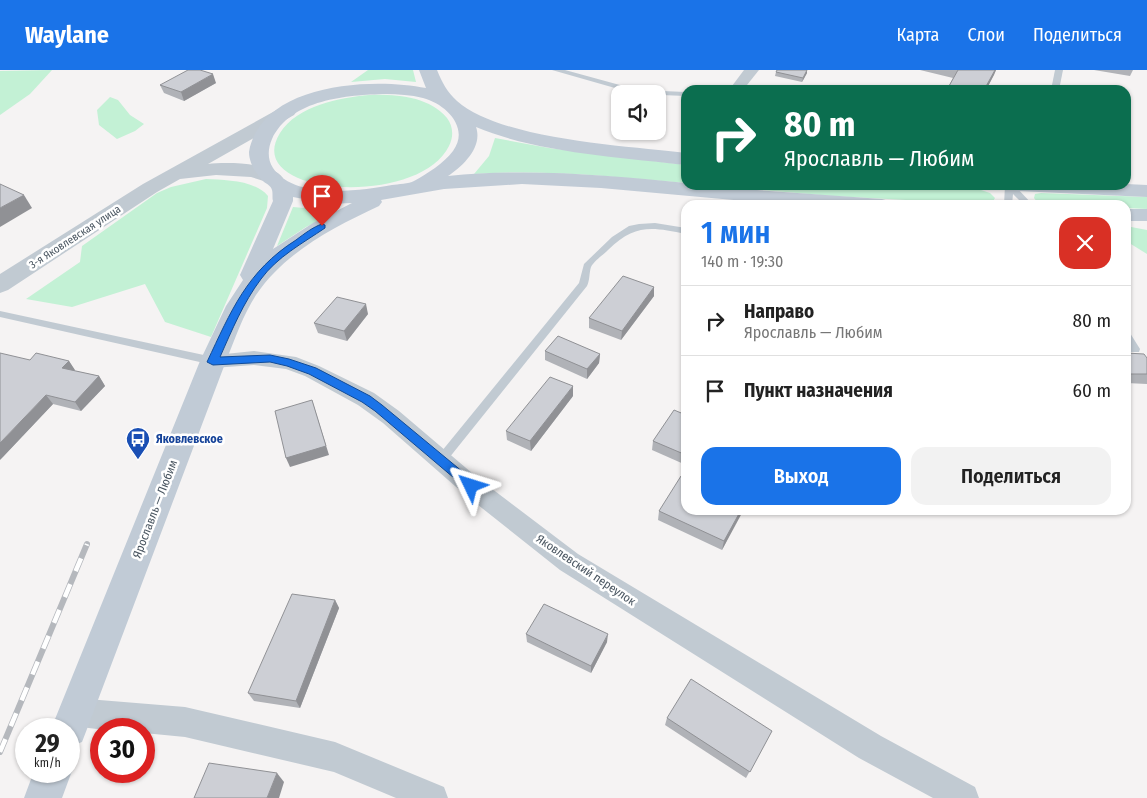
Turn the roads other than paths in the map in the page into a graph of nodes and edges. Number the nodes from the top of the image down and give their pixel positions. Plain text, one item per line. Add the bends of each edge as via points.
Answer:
1 (428, 70) edge
2 (556, 70) edge
3 (752, 70) edge
4 (1060, 70) edge
5 (344, 76) dead end
6 (739, 85) edge
7 (1056, 85) edge
8 (681, 94) edge
9 (453, 106) junction
10 (293, 108) junction
11 (681, 158) edge
12 (275, 180) junction
13 (150, 188) junction
14 (1014, 190) edge
15 (1127, 190) edge
16 (400, 191) junction
17 (1147, 191) edge
18 (766, 200) edge
19 (1024, 200) edge
20 (1131, 215) edge
21 (1147, 215) edge
22 (681, 230) edge
23 (0, 285) edge
24 (237, 308) junction
25 (0, 314) edge
26 (213, 362) junction
27 (441, 460) junction
28 (73, 718) edge
29 (80, 721) edge
30 (49, 783) edge
31 (43, 798) edge
32 (433, 798) edge
33 (964, 798) edge

1 - 9 main road via 435,88
2 - 8 lane via 638,92
3 - 6 street
4 - 7 lane
5 - 10 main road
9 - 10 main road via 429,94 383,87 332,93
9 - 11 main road via 486,125 521,135
9 - 16 main road via 467,122 468,142 463,152 441,173
10 - 12 main road via 267,130 258,148 262,166
10 - 13 street, 3-я Яковлевская улица
12 - 13 street, 3-я Яковлевская улица via 237,170 199,171 173,177
12 - 16 main road via 302,192 340,198
12 - 24 main road via 283,201
13 - 23 street, 3-я Яковлевская улица
14 - 19 lane
15 - 17 main road
16 - 18 main road via 428,184 542,177
16 - 24 main road, Ярославль — Любим via 331,222 285,251 259,275
20 - 21 main road
22 - 27 lane via 660,225 626,231 587,266 584,284
24 - 26 main road, Ярославль — Любим
25 - 26 lane
26 - 27 street, Яковлевский переулок via 270,359 312,371 391,416
26 - 28 main road, Ярославль — Любим
27 - 33 street, Яковлевский переулок via 524,528 585,572 870,747
29 - 32 street via 185,722 335,757
30 - 31 main road

